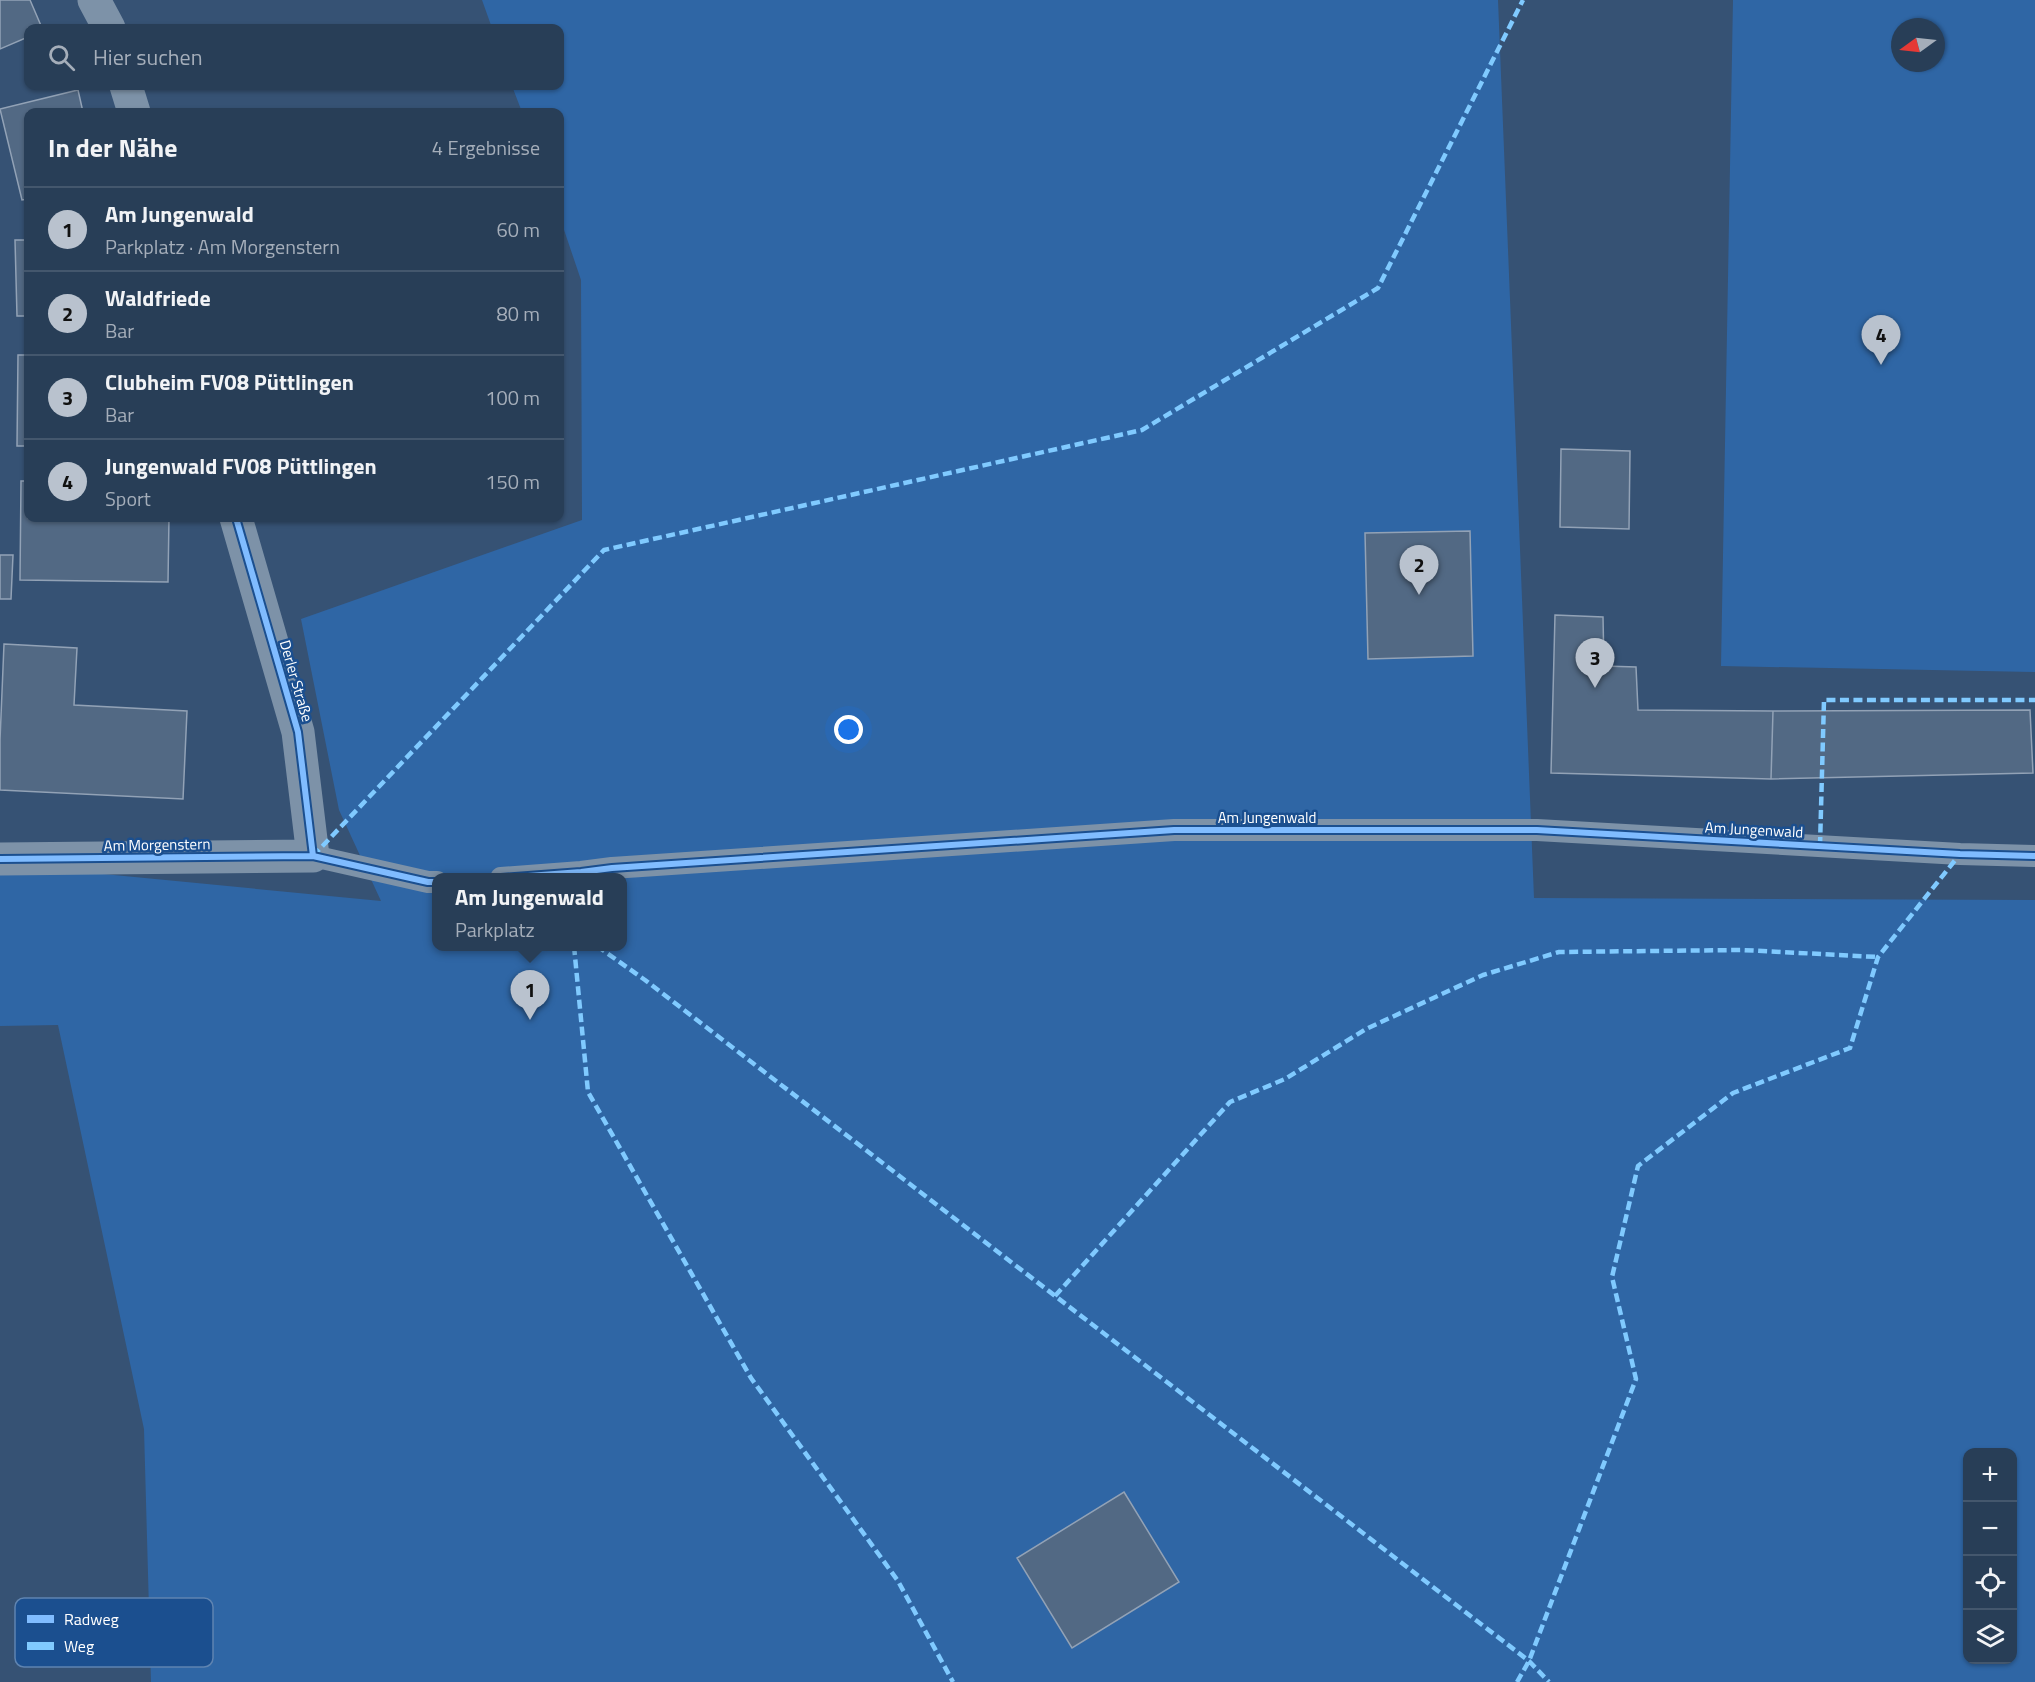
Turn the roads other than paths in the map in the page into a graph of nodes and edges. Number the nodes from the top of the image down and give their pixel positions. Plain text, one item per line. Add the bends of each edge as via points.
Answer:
1 (94, 0) edge
2 (107, 24) edge
3 (127, 90) edge
4 (133, 108) edge
5 (237, 522) edge
6 (313, 856) junction
7 (2035, 856) edge
8 (0, 859) edge
9 (568, 873) edge
10 (432, 882) edge

1 - 2 street
3 - 4 street
5 - 6 street, Derler Straße via 298,732
6 - 8 street, Am Morgenstern
6 - 10 lane
7 - 9 lane, Am Jungenwald via 1537,830 1174,830

